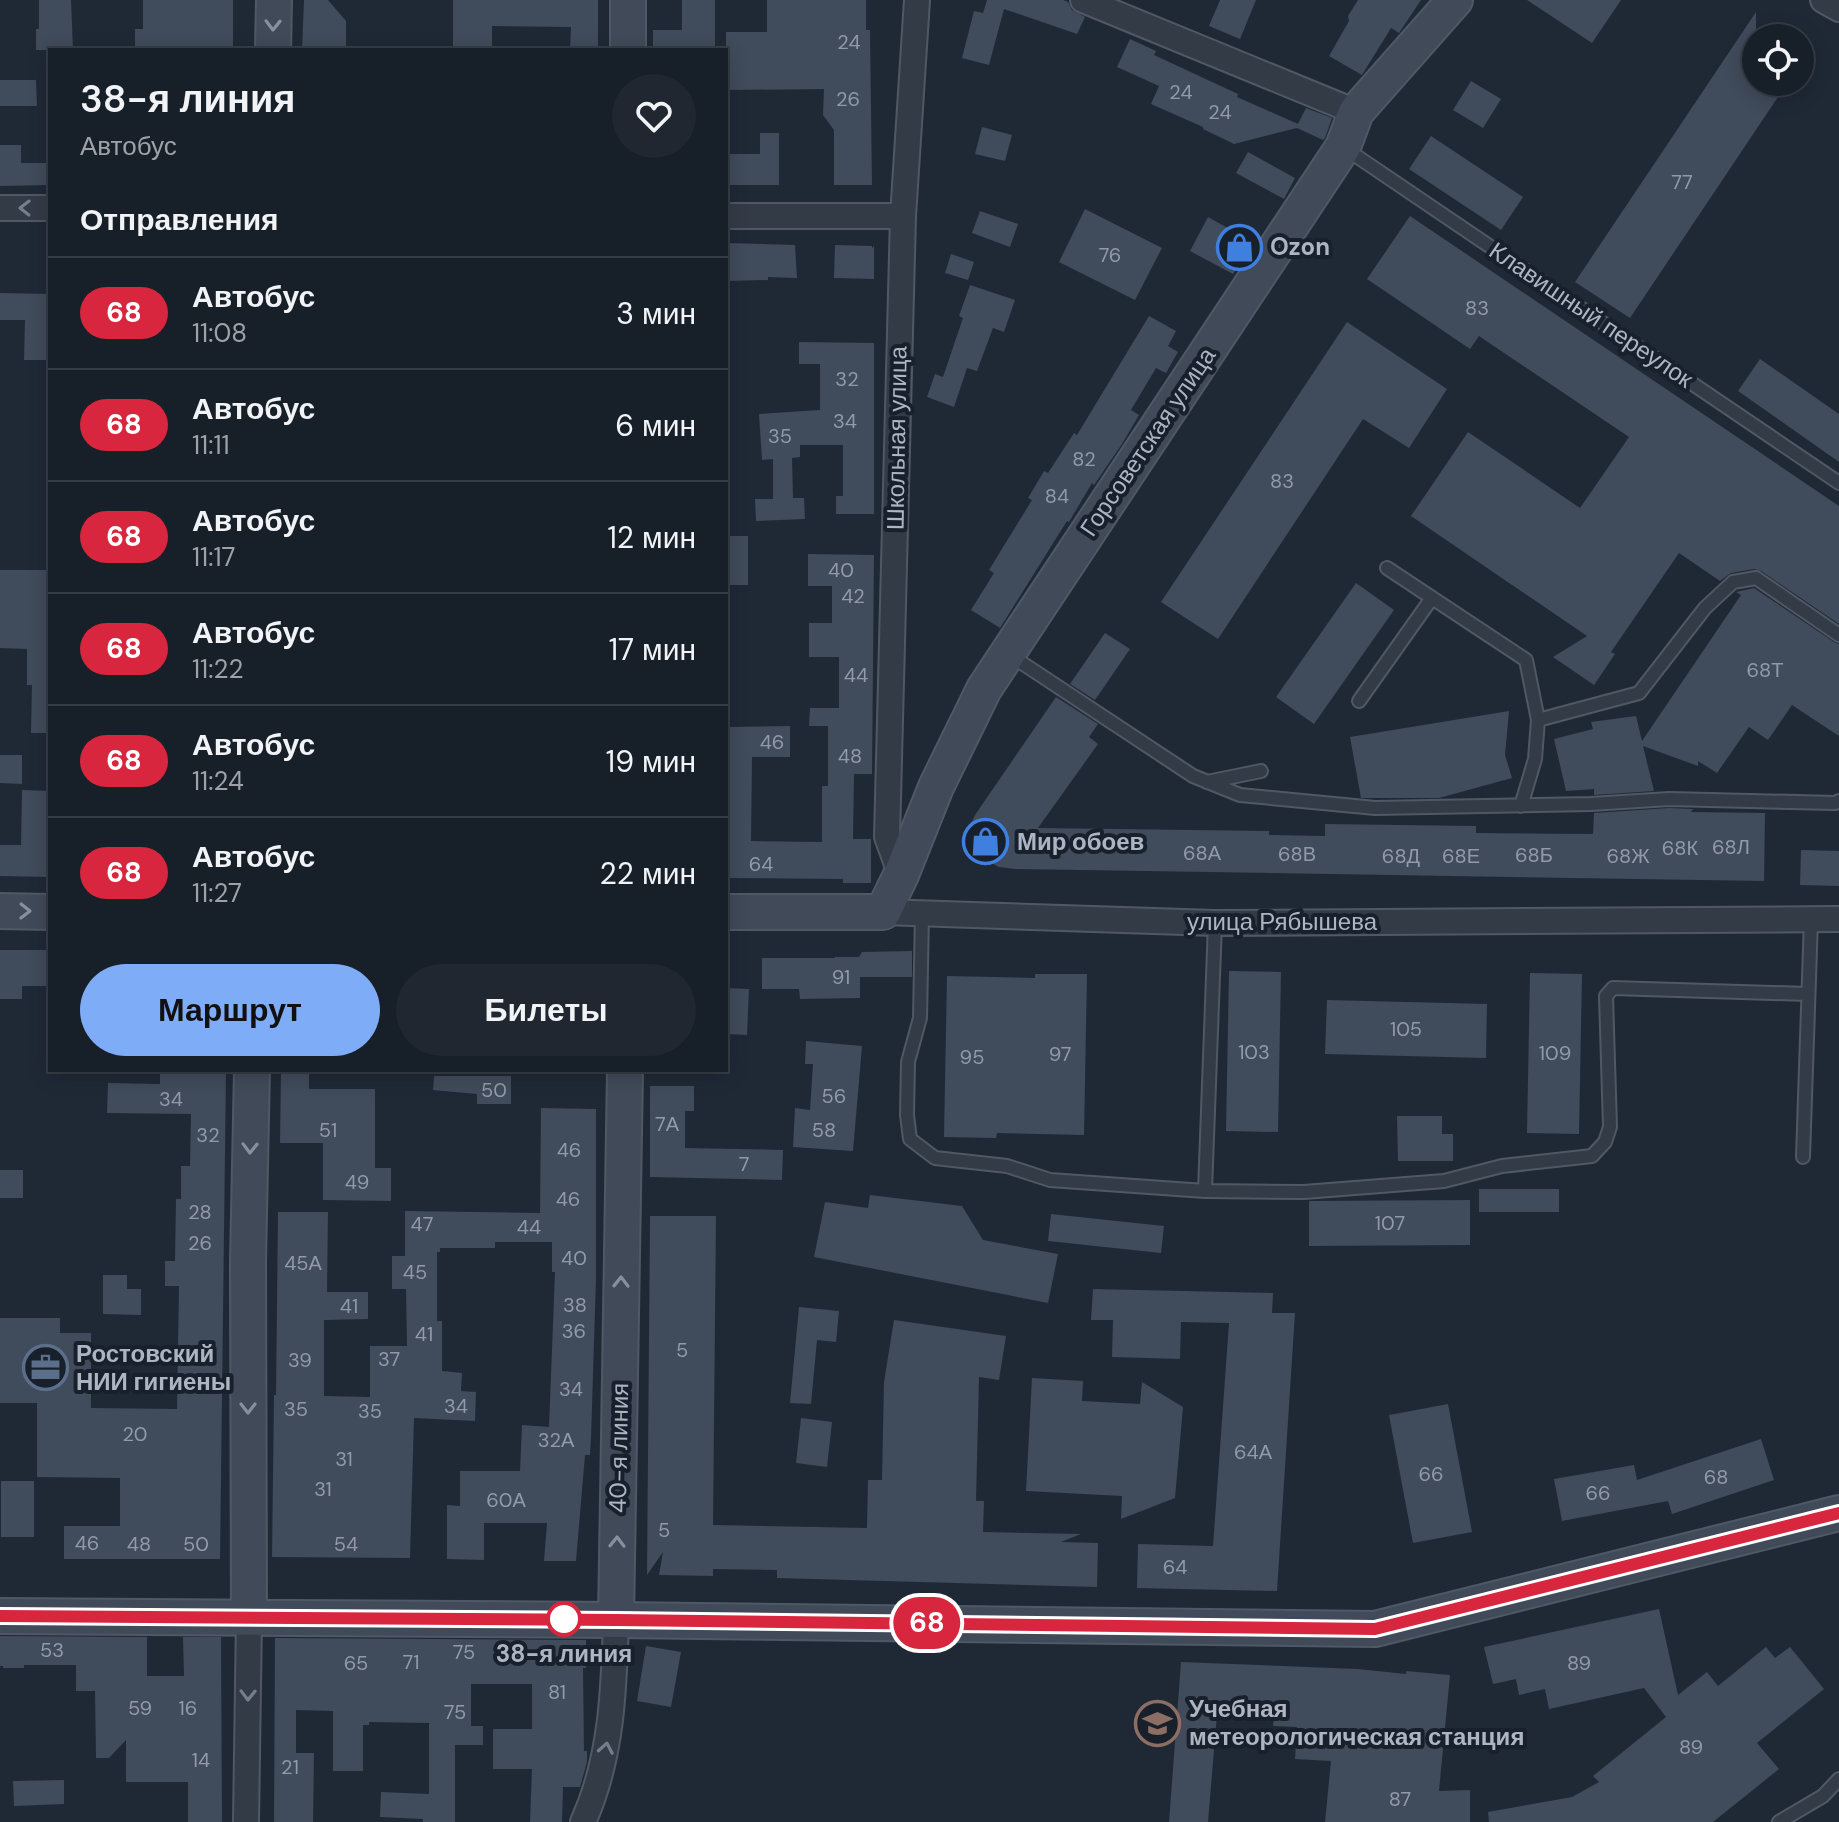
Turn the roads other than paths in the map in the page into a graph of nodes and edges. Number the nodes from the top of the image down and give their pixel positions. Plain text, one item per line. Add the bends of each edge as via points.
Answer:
1 (274, 0) edge
2 (628, 0) edge
3 (917, 0) edge
4 (1083, 0) edge
5 (1455, 0) edge
6 (1823, 0) edge
7 (1839, 9) edge
8 (273, 48) edge
9 (628, 48) edge
10 (1356, 112) junction
11 (1343, 147) junction
12 (0, 208) edge
13 (48, 208) edge
14 (728, 216) edge
15 (903, 216) junction
16 (1839, 483) edge
17 (1387, 568) dead end
18 (1432, 598) junction
19 (1839, 635) edge
20 (1008, 653) junction
21 (1359, 701) dead end
22 (1538, 720) junction
23 (1261, 771) dead end
24 (1207, 782) junction
25 (1839, 801) edge
26 (1521, 806) junction
27 (901, 875) junction
28 (0, 911) edge
29 (48, 912) edge
30 (728, 912) edge
31 (883, 912) junction
32 (922, 914) junction
33 (1811, 919) junction
34 (1839, 919) edge
35 (1215, 923) junction
36 (1808, 994) junction
37 (252, 1072) edge
38 (625, 1072) edge
39 (1803, 1157) dead end
40 (1205, 1191) junction
41 (1839, 1513) edge
42 (0, 1616) edge
43 (249, 1617) junction
44 (616, 1620) junction
45 (1839, 1779) edge
46 (246, 1822) edge
47 (583, 1822) edge
48 (1779, 1822) edge

1 -> 8 street
2 - 9 street
3 - 15 street, Школьная улица
4 - 10 street
5 - 10 street, Горсоветская улица
6 - 7 street
10 - 11 street, Горсоветская улица
11 - 16 lane, Клавишный переулок
11 - 20 street, Горсоветская улица
13 -> 12 street
14 - 15 street
15 - 27 street, Школьная улица via 887,837
17 - 18 lane
18 - 21 lane
18 - 22 lane via 1526,660
19 - 22 lane via 1756,578 1733,582 1705,608 1639,693
20 - 24 lane
20 - 27 street, Горсоветская улица via 984,689 936,787
22 - 26 lane via 1535,759
23 - 24 lane
24 - 26 lane via 1240,795 1375,808
25 - 26 lane via 1669,799
27 - 31 street, Горсоветская улица
28 -> 29 street
30 - 31 street, улица Рябышева
31 - 32 street, улица Рябышева
32 - 35 street, улица Рябышева
32 - 40 lane via 920,1018 908,1062 910,1139 935,1158 1007,1166 1050,1180
33 - 34 street, улица Рябышева
33 - 35 street, улица Рябышева
33 - 36 lane
35 - 40 lane
36 - 39 lane
36 - 40 lane via 1613,988 1606,996 1610,1127 1592,1156 1502,1166 1444,1181 1304,1192
37 -> 43 street
44 -> 38 street, 40-я линия
41 - 44 street via 1375,1629
42 - 43 street
43 - 44 street
43 -> 46 street
47 -> 44 street, 40-я линия via 602,1769 612,1715
45 - 48 lane via 1823,1796

